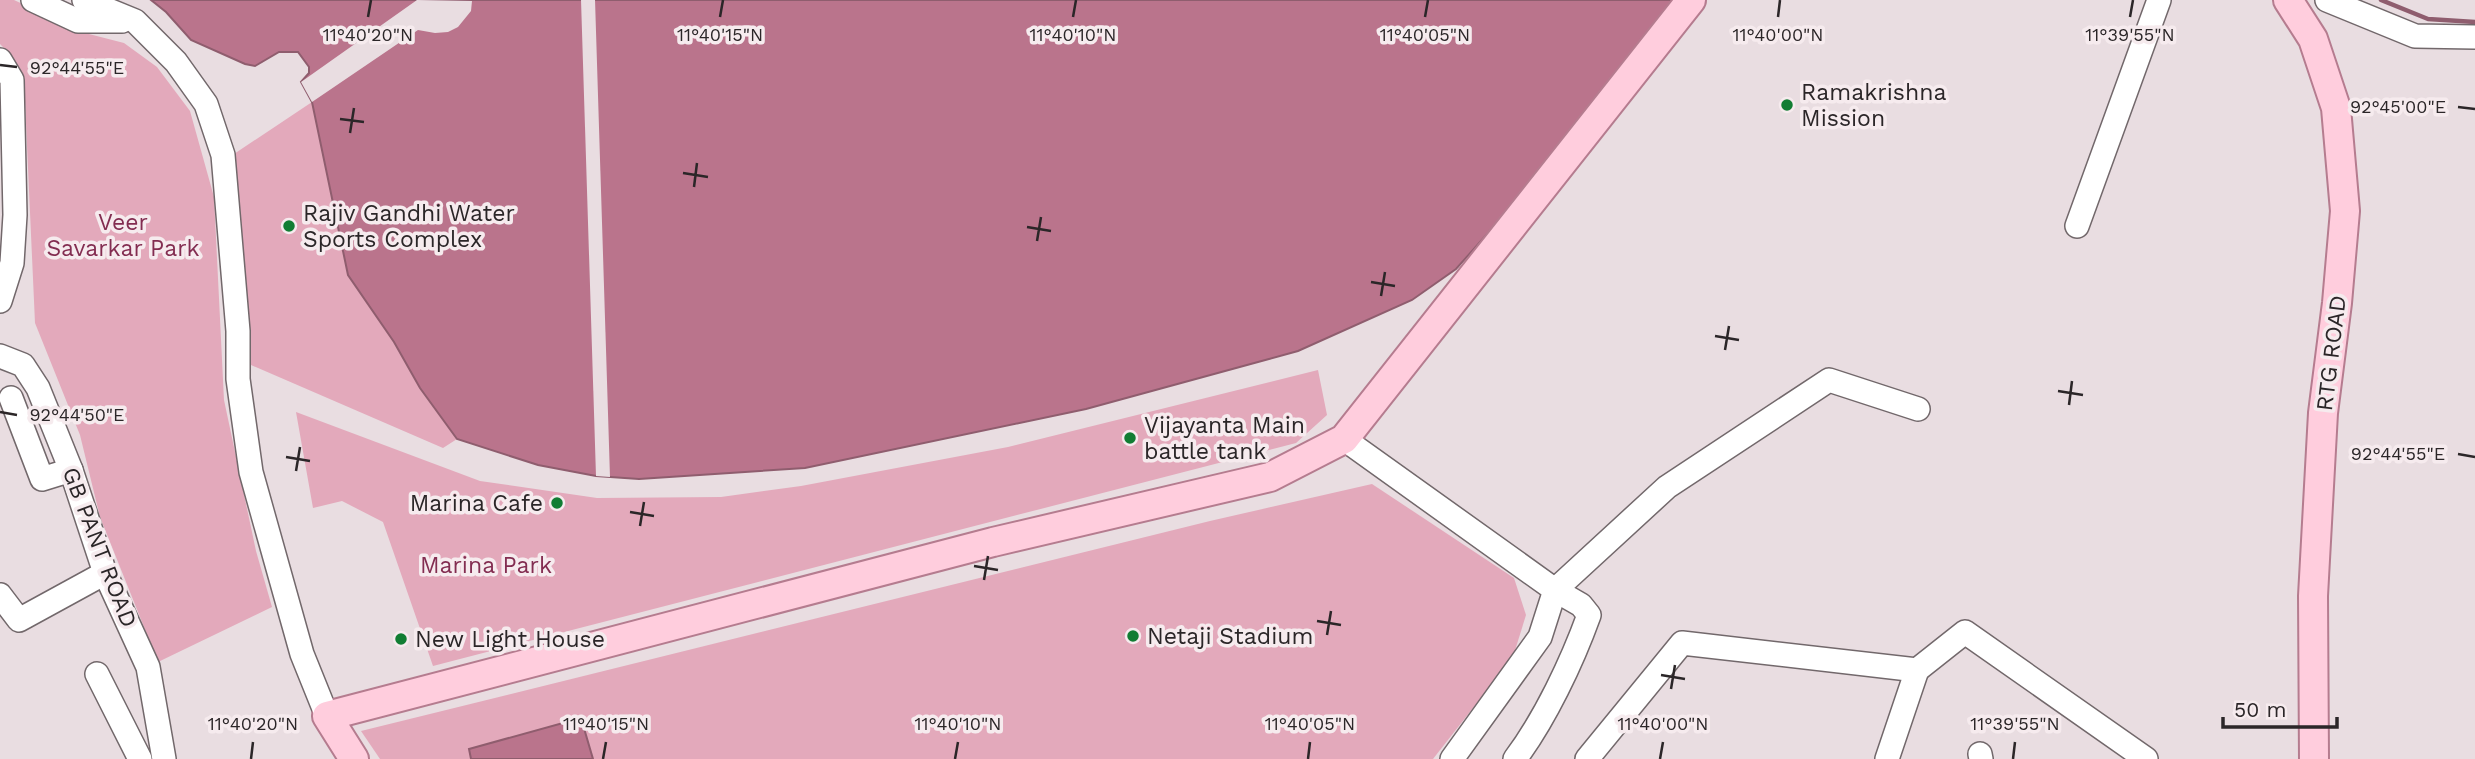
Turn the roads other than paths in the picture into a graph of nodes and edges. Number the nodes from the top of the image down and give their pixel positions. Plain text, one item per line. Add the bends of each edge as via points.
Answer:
1 (33, 0) edge
2 (84, 0) edge
3 (1691, 0) edge
4 (2159, 0) edge
5 (2288, 0) edge
6 (2327, 0) edge
7 (135, 21) junction
8 (2475, 37) edge
9 (0, 60) edge
10 (2077, 226) dead end
11 (0, 301) edge
12 (0, 356) edge
13 (10, 398) dead end
14 (1918, 409) dead end
15 (1345, 439) junction
16 (71, 470) junction
17 (105, 573) junction
18 (1555, 590) junction
19 (0, 595) edge
20 (1917, 670) junction
21 (97, 674) dead end
22 (327, 716) junction
23 (140, 759) edge
24 (164, 759) edge
25 (354, 759) edge
26 (1452, 759) edge
27 (1515, 759) edge
28 (1587, 759) edge
29 (1887, 759) edge
30 (2146, 759) edge
31 (2314, 759) edge

1 - 7 street via 78,21
2 - 7 street
3 - 15 main road
4 - 10 street
5 - 31 main road, RTG ROAD via 2313,38 2336,108 2345,211 2323,414 2313,596
6 - 8 street via 2414,36
7 - 22 street via 176,62 206,104 223,155 238,379 251,472 302,653
9 - 11 street via 12,80 15,215 12,263
12 - 16 street, GB PANT ROAD via 23,365 38,388
13 - 16 street via 42,479
14 - 18 street via 1829,380 1667,486
15 - 18 street
15 - 22 main road via 1270,477 993,542
16 - 17 street, GB PANT ROAD
17 - 19 street via 19,620
17 - 24 street, GB PANT ROAD via 148,667
18 - 26 street via 1540,637
18 - 27 street via 1589,615 1576,651
20 - 28 street via 1682,643
20 - 29 street
20 - 30 street via 1965,632
21 - 23 street
22 - 25 main road

